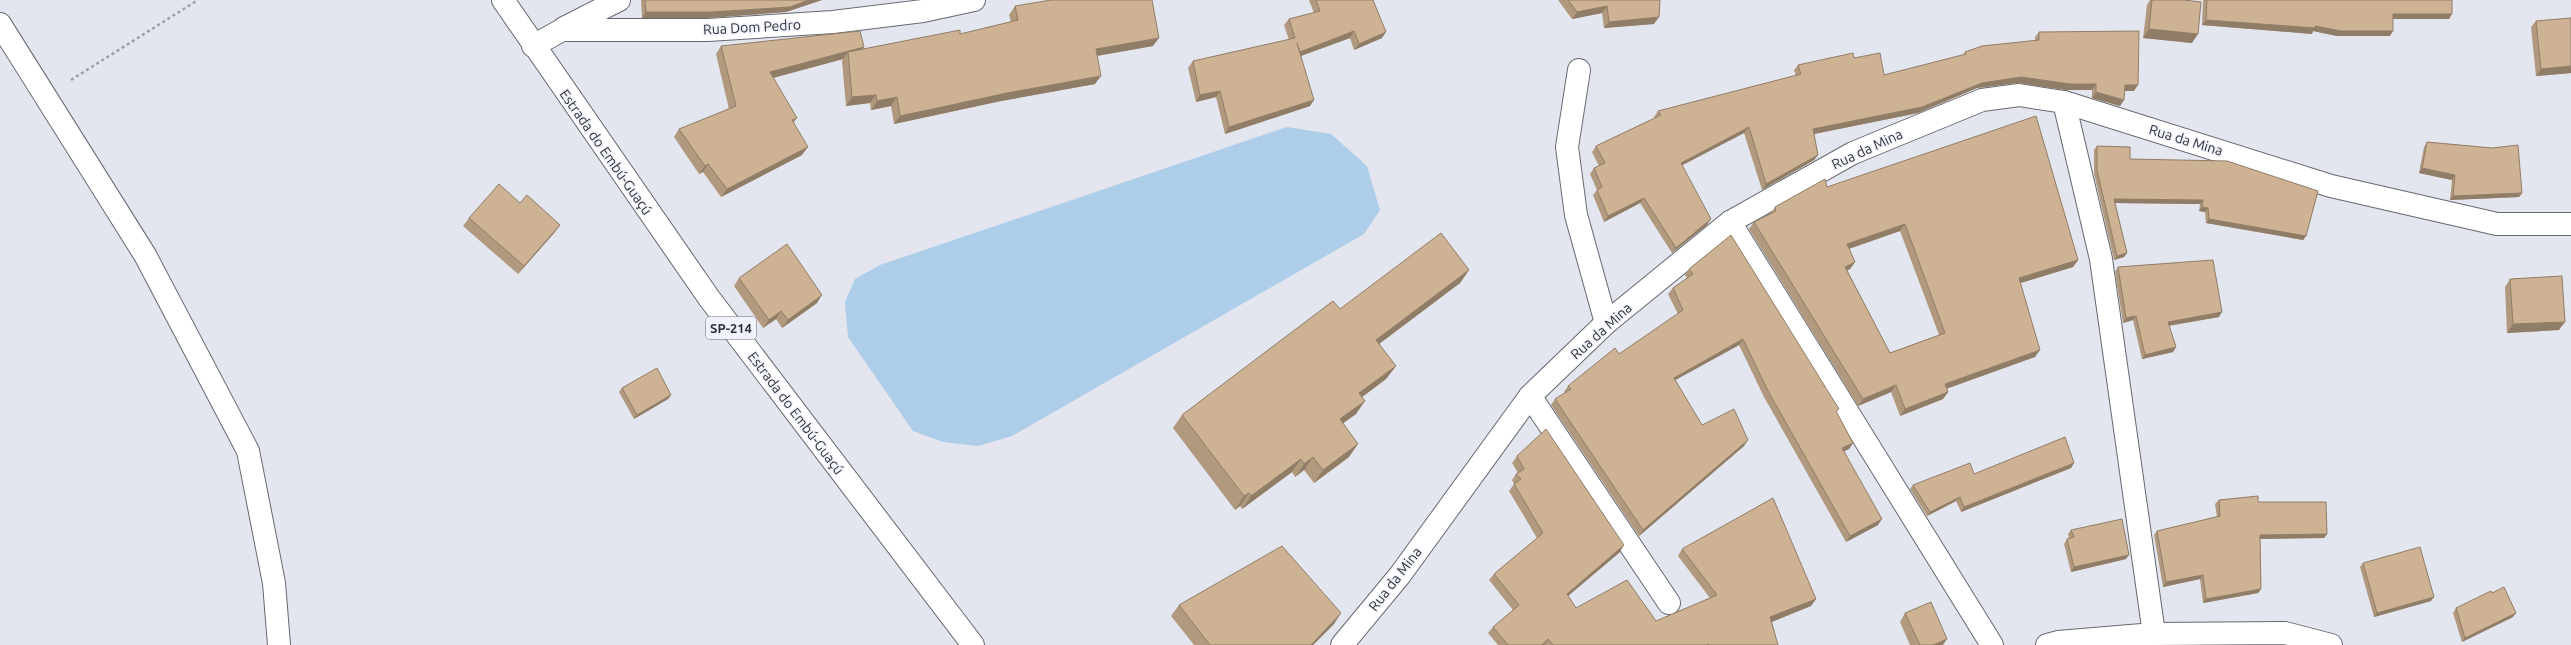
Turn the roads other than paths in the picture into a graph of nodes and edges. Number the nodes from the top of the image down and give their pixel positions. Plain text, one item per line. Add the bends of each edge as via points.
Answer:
1 (503, 0) edge
2 (619, 0) edge
3 (974, 0) edge
4 (0, 24) edge
5 (562, 30) junction
6 (533, 46) junction
7 (1579, 70) dead end
8 (2064, 102) junction
9 (1730, 222) junction
10 (2571, 224) edge
11 (1606, 323) junction
12 (1530, 396) junction
13 (1669, 603) dead end
14 (2154, 634) junction
15 (279, 645) edge
16 (973, 645) edge
17 (1342, 645) edge
18 (1992, 645) edge
19 (2047, 645) edge
20 (2331, 645) edge

1 - 6 street, Estrada do Embú-Guaçú / SP-214
2 - 5 street
3 - 5 street, Rua Dom Pedro via 923,11 833,22 708,30
4 - 15 street via 145,255 248,451 274,582
5 - 6 street, Rua Dom Pedro
6 - 16 street, Estrada do Embú-Guaçú / SP-214 via 709,298
7 - 11 street via 1567,147 1576,216
8 - 9 street, Rua da Mina via 2019,95 1982,100 1853,153
8 - 10 street, Rua da Mina via 2331,186 2498,224
8 - 14 street via 2101,259
9 - 11 street, Rua da Mina
9 - 18 street
11 - 12 street, Rua da Mina
12 - 13 street
12 - 17 street, Rua da Mina via 1400,574
14 - 19 street
14 - 20 street via 2285,633

